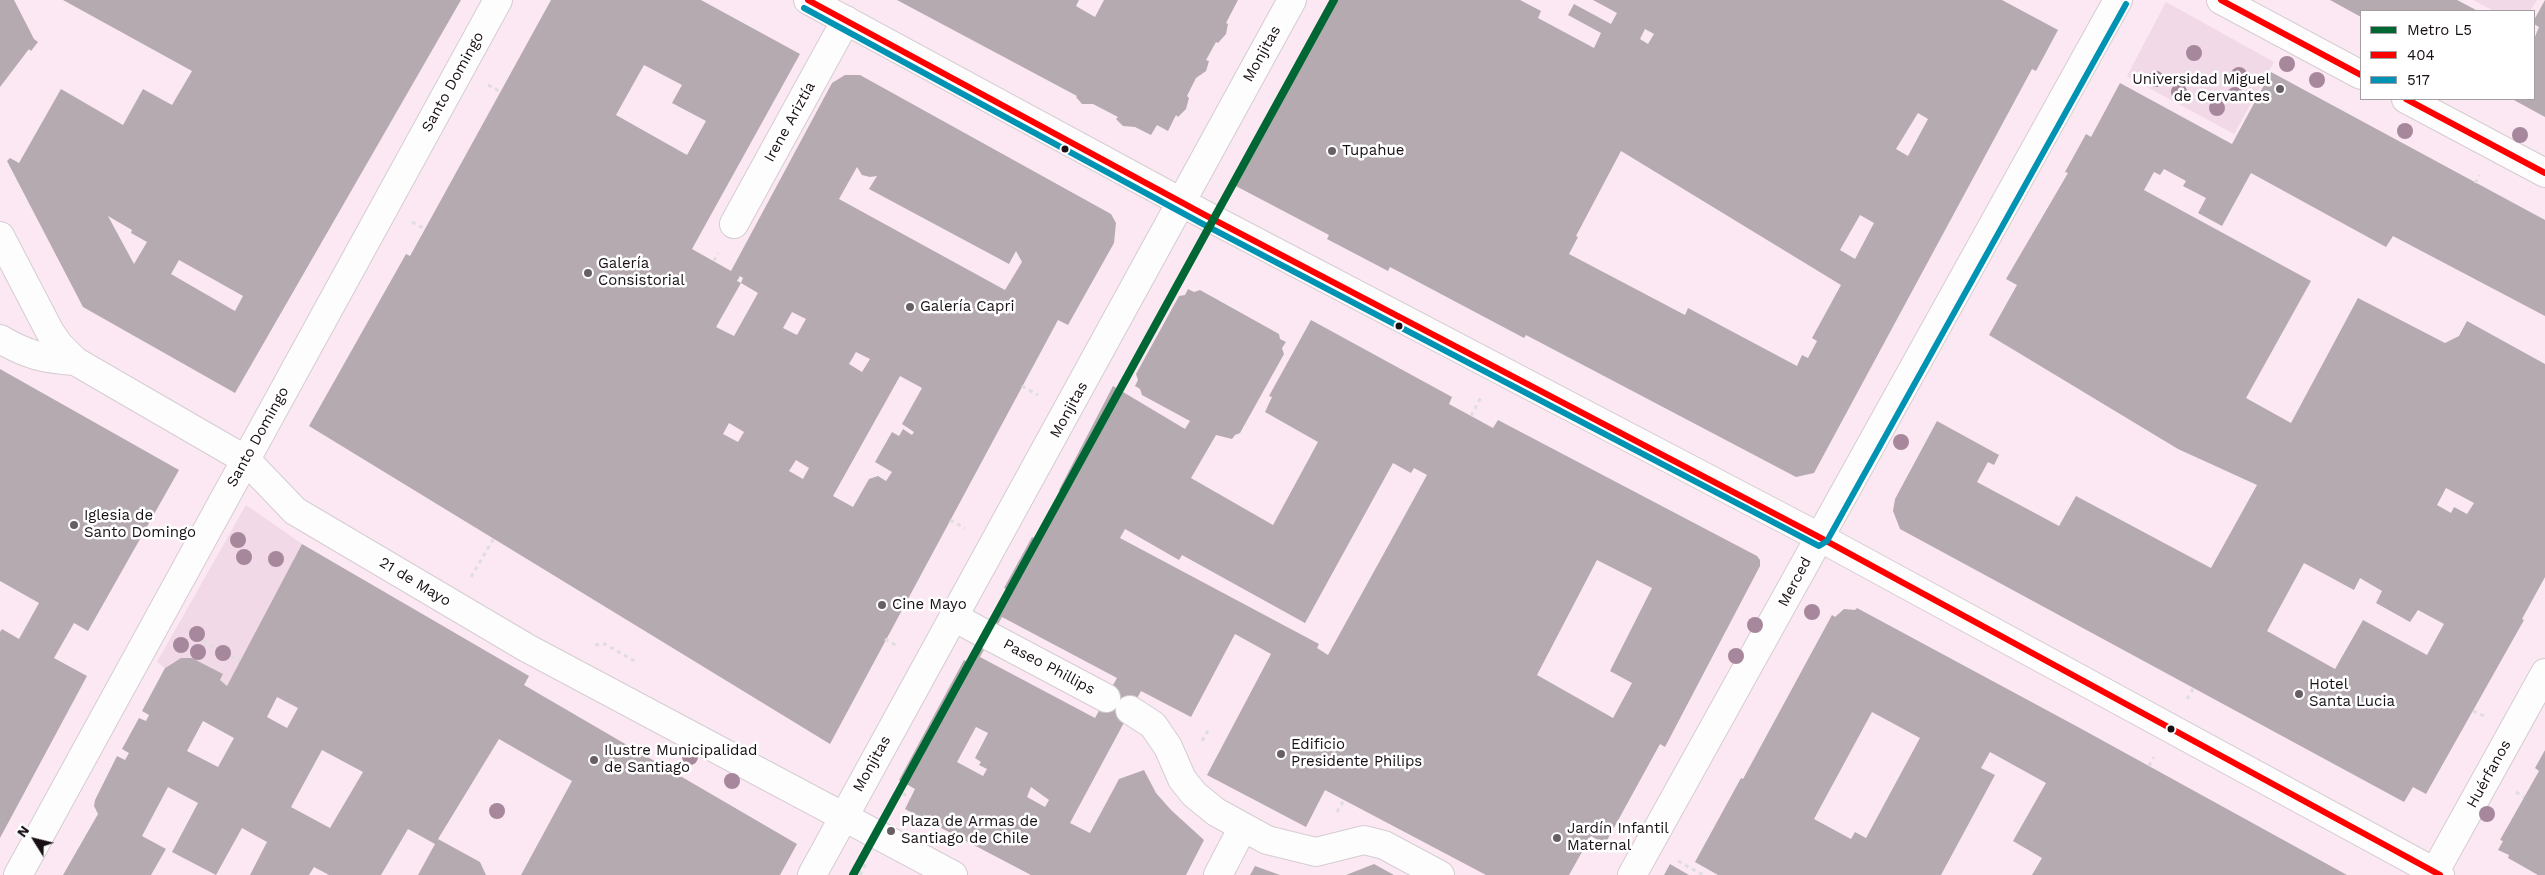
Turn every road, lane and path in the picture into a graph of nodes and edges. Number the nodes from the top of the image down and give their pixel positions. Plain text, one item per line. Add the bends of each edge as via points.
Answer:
1 (498, 0) edge
2 (808, 0) edge
3 (1292, 0) edge
4 (2118, 0) edge
5 (2221, 0) edge
6 (846, 20) junction
7 (2360, 74) edge
8 (2408, 100) edge
9 (2545, 173) edge
10 (1181, 202) junction
11 (734, 224) dead end
12 (0, 236) edge
13 (0, 339) edge
14 (75, 361) junction
15 (246, 460) junction
16 (1819, 537) junction
17 (494, 538) dead end
18 (454, 605) junction
19 (160, 616) junction
20 (954, 617) junction
21 (605, 644) dead end
22 (240, 661) dead end
23 (636, 662) dead end
24 (2545, 673) edge
25 (1106, 698) dead end
26 (1130, 710) dead end
27 (843, 818) junction
28 (1243, 827) junction
29 (2436, 874) edge
30 (18, 875) edge
31 (812, 875) edge
32 (953, 875) edge
33 (1218, 875) edge
34 (1440, 875) edge
35 (1632, 875) edge

1 - 15 street, Santo Domingo
2 - 6 street
3 - 10 street, Monjitas
4 - 16 street, Merced
5 - 7 street
6 - 10 street
6 - 11 street, Irene Ariztía
8 - 9 street
10 - 16 street
10 - 20 street, Monjitas
12 - 14 street via 50,332
13 - 14 street, 21 de Mayo via 22,352 48,359
14 - 15 street, 21 de Mayo
15 - 18 street, 21 de Mayo via 295,511
15 - 19 street, Santo Domingo
16 - 29 street
16 - 35 street, Merced
17 - 18 path
18 - 27 street, 21 de Mayo via 527,648
19 - 22 path
19 - 30 street, Santo Domingo
20 - 25 street, Paseo Phillips
20 - 27 street, Monjitas
21 - 23 path
24 - 29 street, Huérfanos
26 - 28 street via 1153,725 1168,747 1182,780 1194,794 1216,812
27 - 31 street, Monjitas
27 - 32 street, 21 de Mayo
28 - 33 street
28 - 34 street via 1267,840 1316,852 1364,840 1384,845

